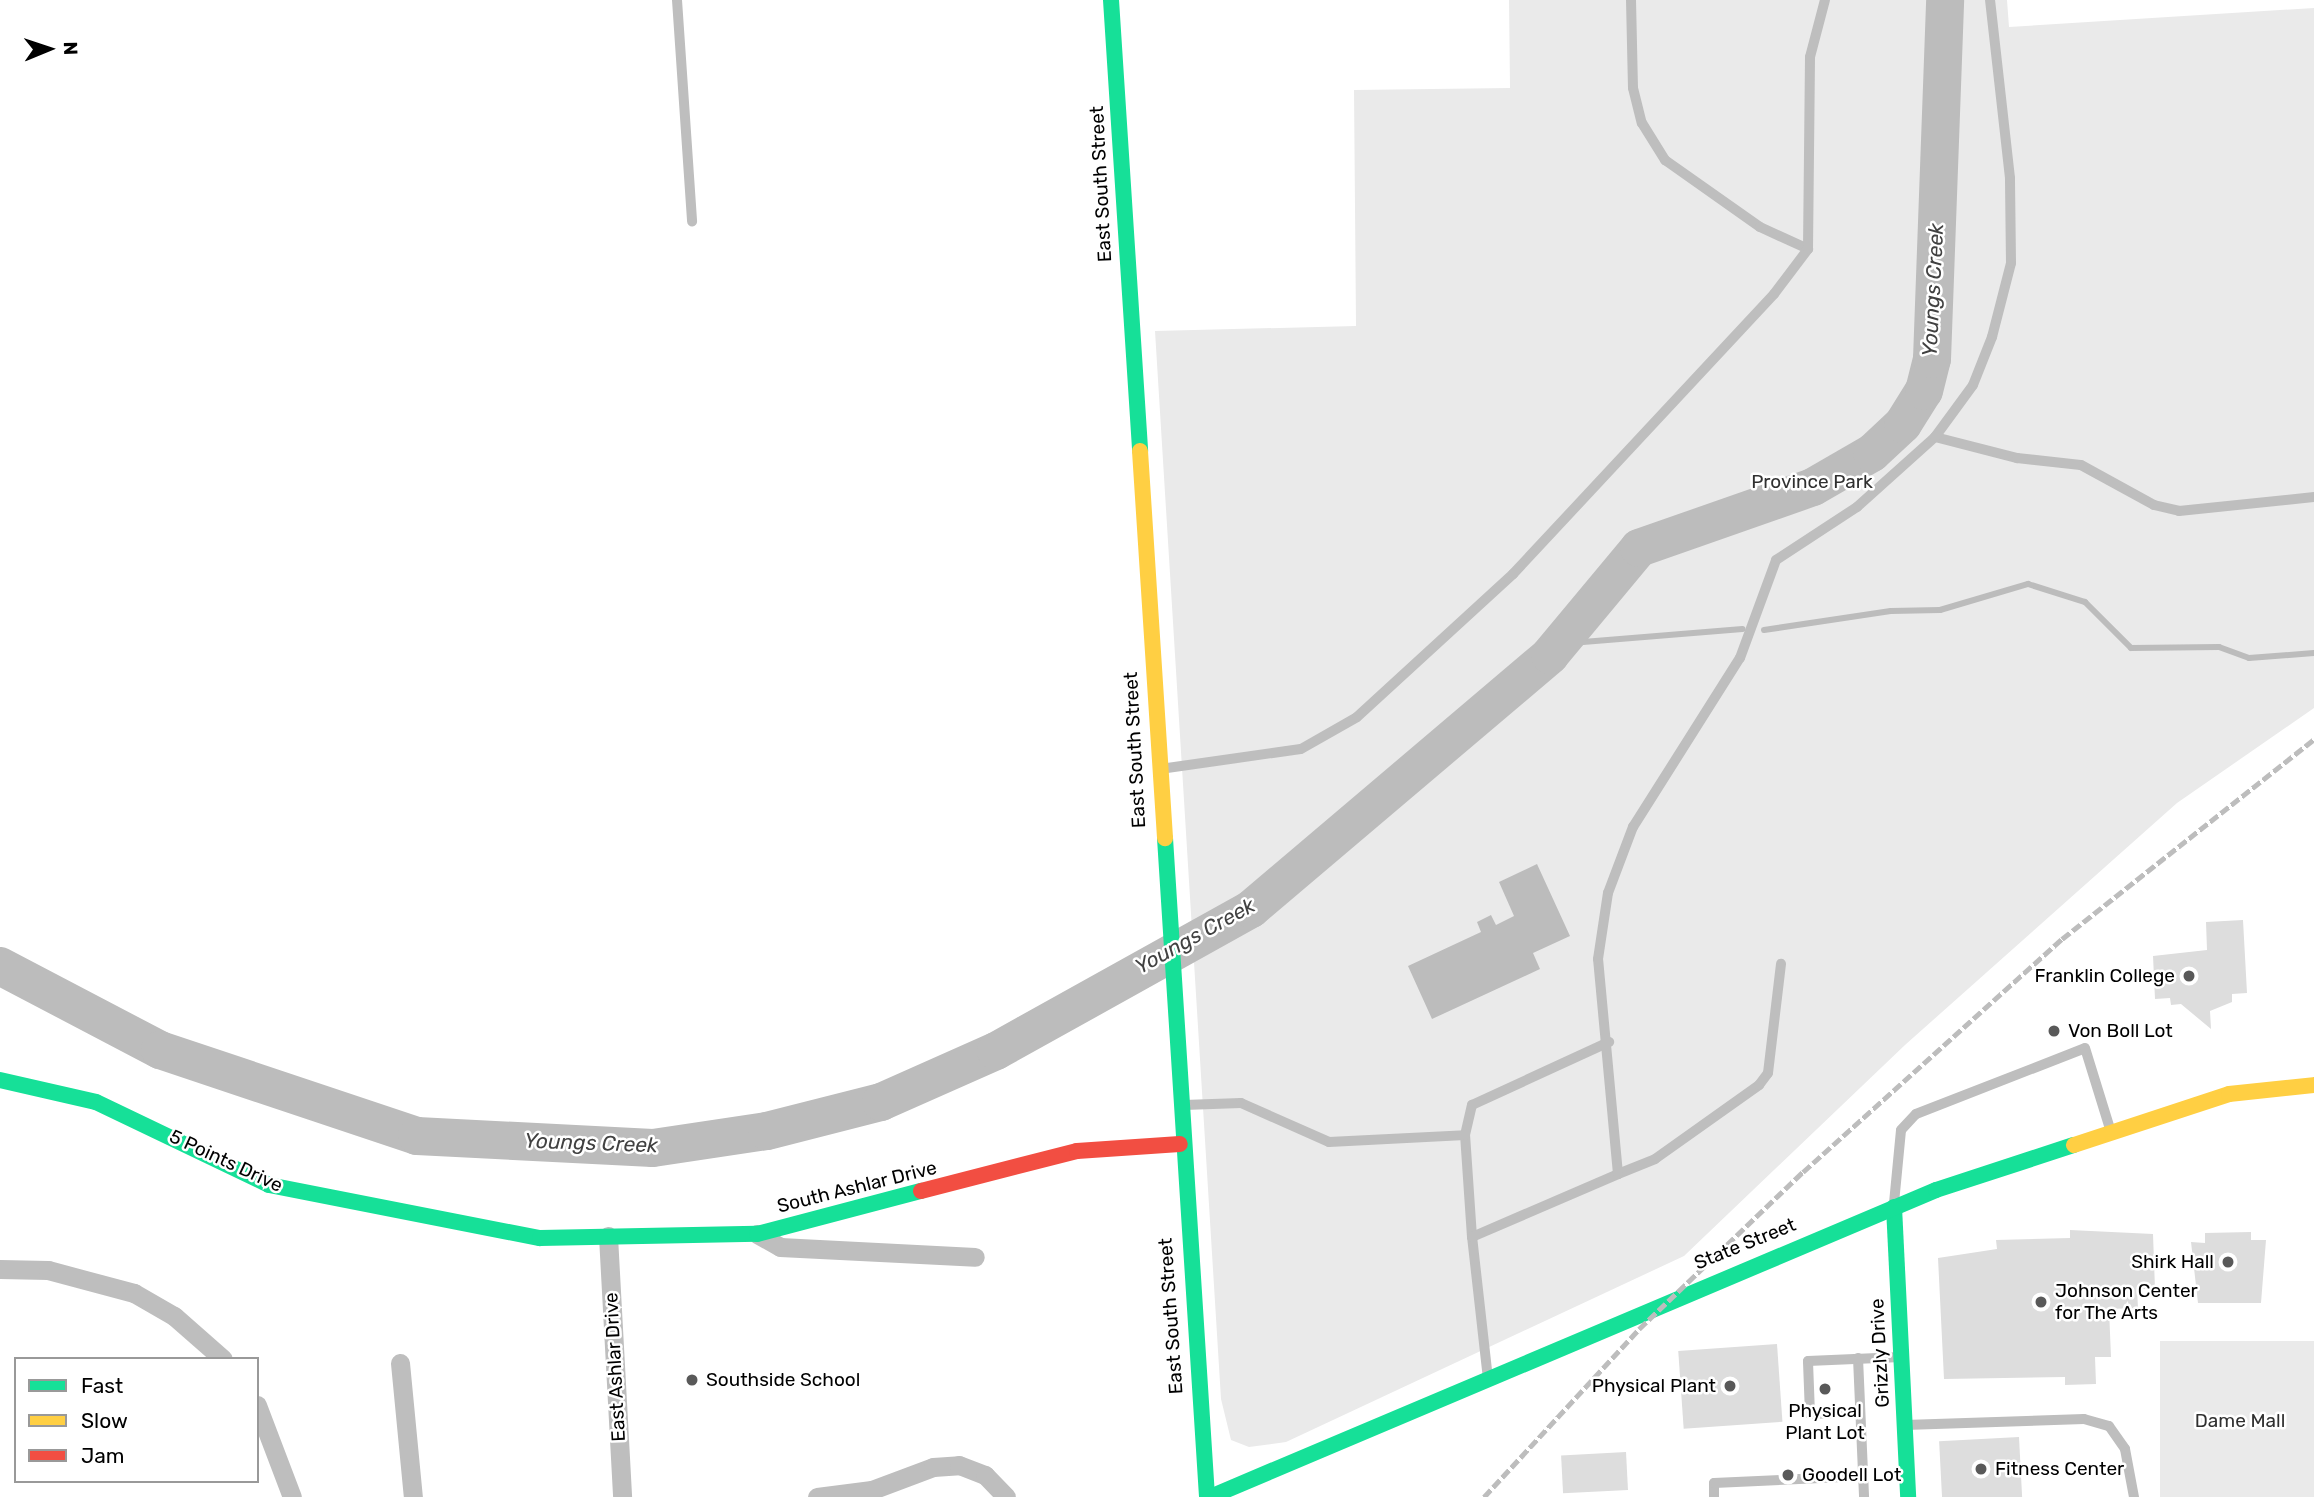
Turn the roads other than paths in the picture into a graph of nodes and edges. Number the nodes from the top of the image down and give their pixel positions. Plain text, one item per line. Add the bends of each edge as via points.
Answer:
1 (677, 0) edge
2 (1111, 0) edge
3 (1631, 0) edge
4 (1825, 0) edge
5 (1990, 0) edge
6 (692, 221) dead end
7 (1808, 249) junction
8 (1935, 437) junction
9 (2314, 497) edge
10 (1158, 770) junction
11 (1781, 964) dead end
12 (1609, 1042) junction
13 (0, 1080) edge
14 (2314, 1085) edge
15 (1177, 1099) junction
16 (2110, 1129) junction
17 (1465, 1135) junction
18 (1180, 1144) junction
19 (1618, 1174) junction
20 (1894, 1207) junction
21 (757, 1234) junction
22 (608, 1236) junction
23 (1472, 1237) junction
24 (540, 1238) joint
25 (975, 1257) dead end
26 (0, 1269) edge
27 (221, 1357) edge
28 (1901, 1357) junction
29 (1858, 1358) junction
30 (400, 1363) dead end
31 (1488, 1379) junction
32 (259, 1410) edge
33 (1860, 1412) junction
34 (1905, 1425) junction
35 (1863, 1476) junction
36 (880, 1494) edge
37 (995, 1494) edge
38 (292, 1497) edge
39 (412, 1497) edge
40 (622, 1497) edge
41 (817, 1497) edge
42 (1209, 1497) edge
43 (1714, 1497) edge
44 (1864, 1497) edge
45 (1908, 1497) edge
46 (2133, 1497) edge

1 - 6 lane
2 - 10 street, East South Street
3 - 7 lane via 1633,88 1643,123 1665,160 1759,227
4 - 7 lane via 1810,57
5 - 8 lane via 2010,178 2011,264 1973,385
7 - 10 lane via 1774,294 1513,574 1357,718 1301,749
8 - 9 lane via 2017,458 2081,465 2154,505 2179,511
8 - 12 lane via 1857,507 1776,559 1740,658 1633,827 1608,893 1598,959
10 - 15 street, East South Street
11 - 19 lane via 1768,1073 1759,1085 1654,1159
12 - 17 lane via 1472,1105
12 - 19 lane
13 - 24 street, 5 Points Drive via 96,1102 295,1192
14 - 16 street, State Street via 2229,1094
15 - 17 lane via 1241,1103 1329,1142
15 - 18 street, East South Street
16 - 20 street, State Street
16 - 20 lane via 2085,1048 1916,1114 1901,1130
17 - 23 lane
18 - 21 street, South Ashlar Drive via 1077,1151
18 - 42 street, East South Street
19 - 23 lane
20 - 28 street, Grizzly Drive
20 - 31 street, State Street
21 - 22 street, South Ashlar Drive
21 - 25 street via 780,1247
22 - 24 street, South Ashlar Drive
22 - 40 street, East Ashlar Drive
23 - 31 lane
26 - 27 street via 48,1270 134,1293 174,1316
28 - 29 lane
28 - 34 street, Grizzly Drive
29 - 33 lane
29 - 33 lane via 1808,1360 1808,1374 1810,1414
30 - 39 street
31 - 42 street, State Street
32 - 38 street
33 - 35 lane
34 - 45 street, Grizzly Drive
34 - 46 lane via 2084,1419 2109,1426 2125,1449
35 - 43 lane via 1714,1483
35 - 44 lane
36 - 37 street via 933,1467 959,1465 985,1475
36 - 41 street

